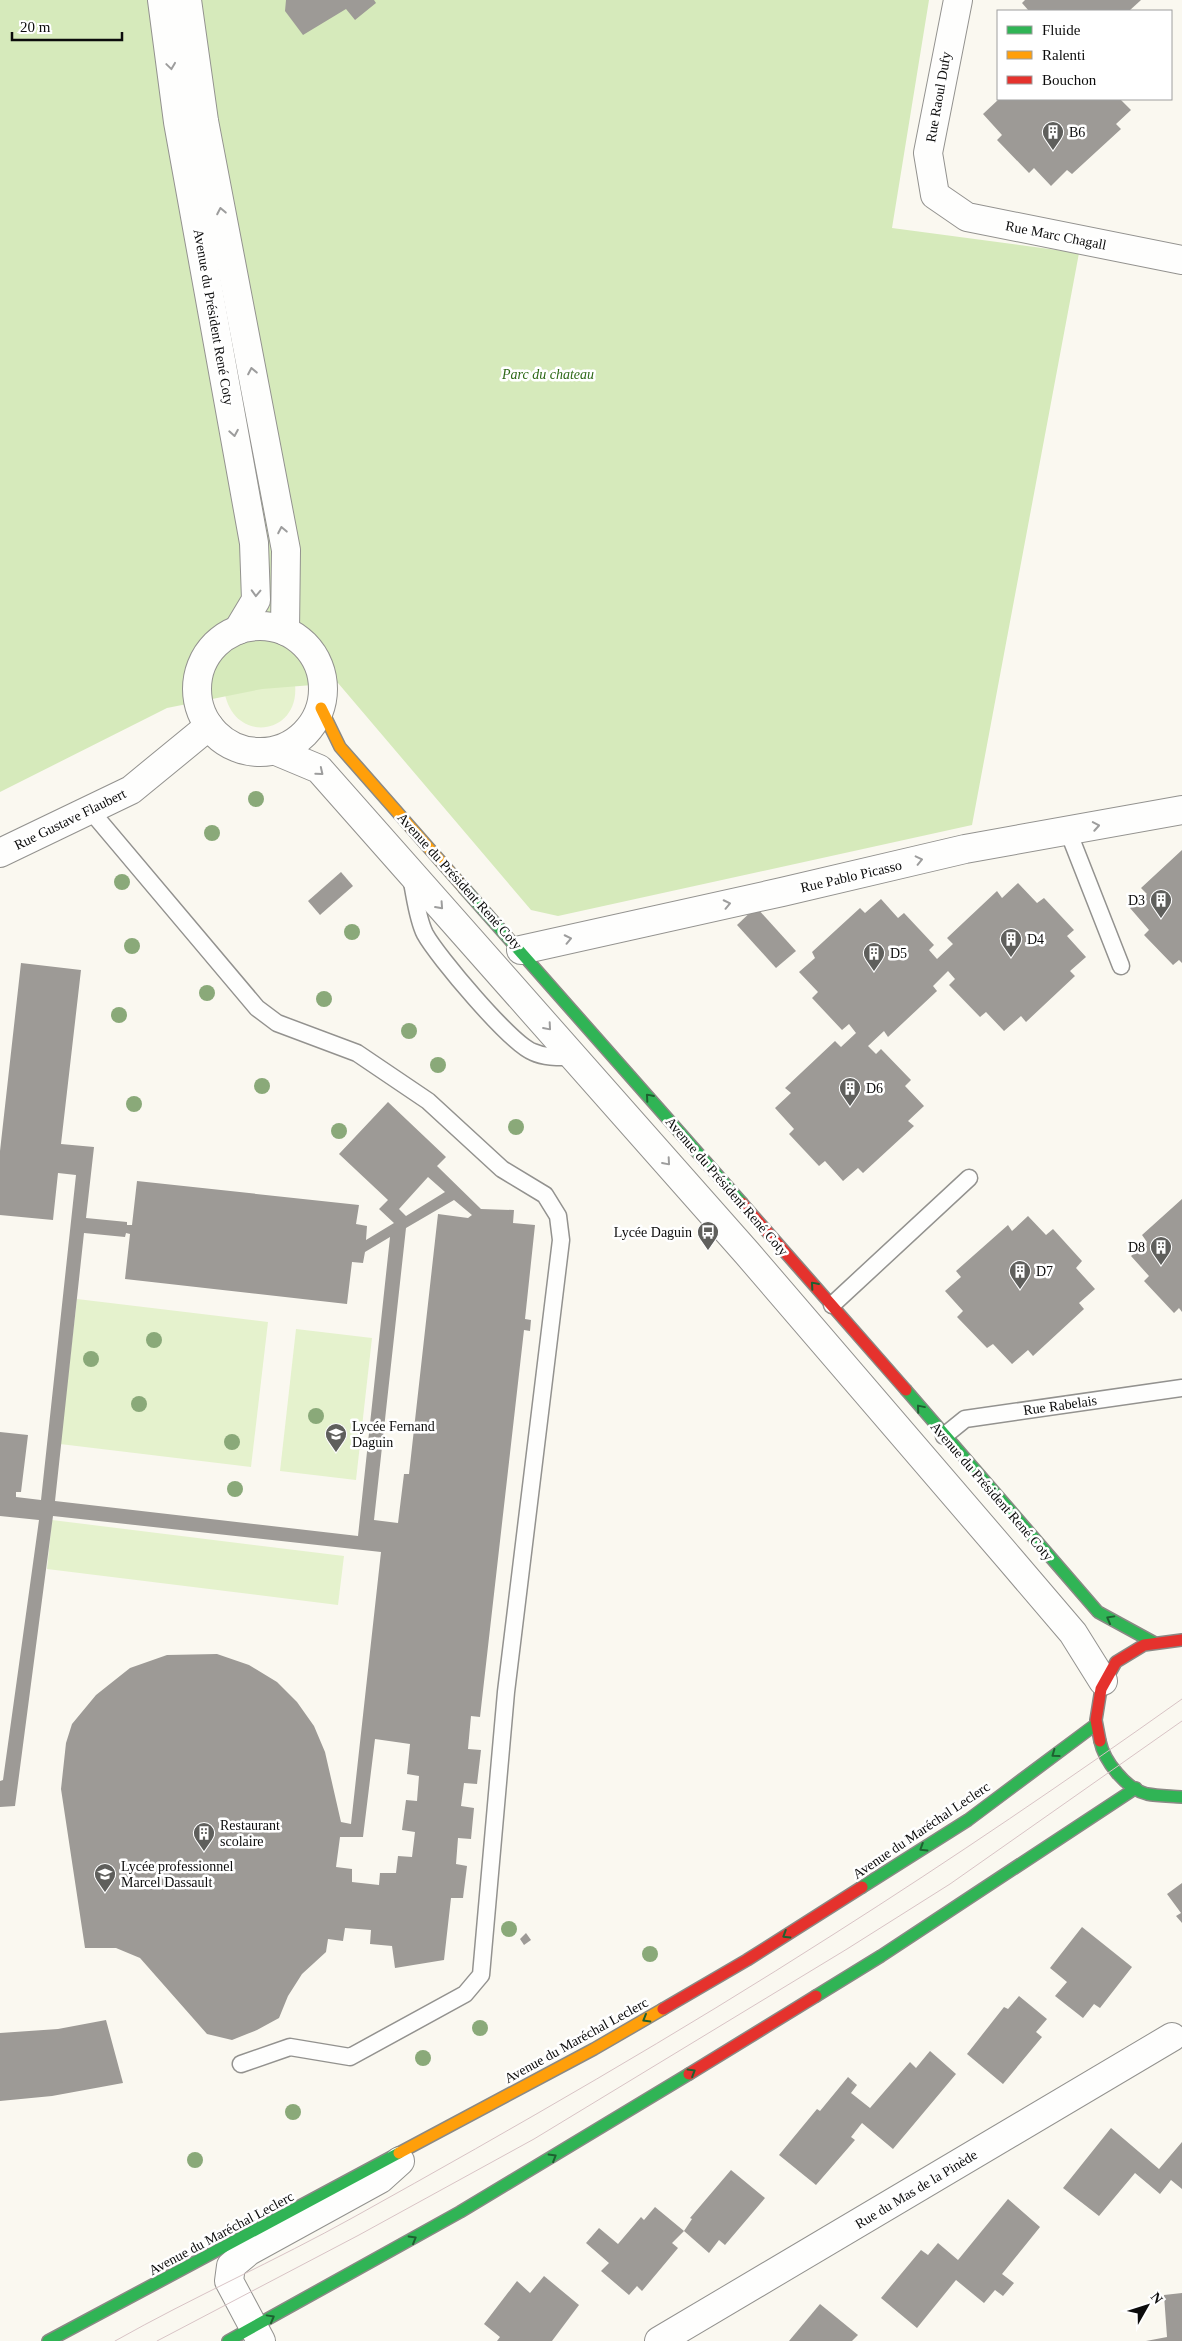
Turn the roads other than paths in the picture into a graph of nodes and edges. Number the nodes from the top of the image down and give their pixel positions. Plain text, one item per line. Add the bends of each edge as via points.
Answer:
1 (162, 0) edge
2 (187, 0) edge
3 (958, 0) edge
4 (935, 195) joint
5 (1182, 260) edge
6 (238, 630) junction
7 (286, 631) junction
8 (321, 708) junction
9 (209, 726) junction
10 (276, 750) junction
11 (90, 810) junction
12 (1182, 810) edge
13 (1068, 831) junction
14 (0, 853) edge
15 (521, 950) junction
16 (1121, 966) dead end
17 (969, 1178) dead end
18 (832, 1305) junction
19 (1182, 1388) edge
20 (944, 1436) junction
21 (1182, 1640) edge
22 (1153, 1642) junction
23 (1103, 1681) junction
24 (1095, 1725) junction
25 (1136, 1788) junction
26 (1182, 1797) edge
27 (1172, 2037) dead end
28 (241, 2064) dead end
29 (419, 2144) junction
30 (257, 2334) edge
31 (48, 2341) edge
32 (228, 2341) edge
33 (659, 2341) edge

1 -> 6 street, Avenue du Président René Coty via 178,122 254,543 256,600
7 -> 2 street, Avenue du Président René Coty via 286,550 204,121
3 - 4 street, Rue Raoul Dufy via 928,153
4 - 5 street, Rue Marc Chagall via 967,217
6 - 7 street via 270,626
6 - 9 street via 211,649 197,679 201,712
7 - 8 street via 313,654 321,671
8 - 10 street via 304,735 291,745
8 - 15 main road, Avenue du Président René Coty via 340,747
9 - 10 street via 232,746 246,751
9 - 11 street, Rue Gustave Flaubert via 131,790
10 -> 23 street via 319,770 409,871 747,1253 1073,1633
11 - 14 street, Rue Gustave Flaubert
11 - 28 lane via 257,1008 278,1023 357,1053 428,1101 502,1169 546,1195 558,1216 561,1240 506,1692 481,1976 465,1994 350,2057 290,2047
13 -> 12 street, Rue Pablo Picasso
15 -> 13 street, Rue Pablo Picasso via 965,849
13 - 16 lane
18 -> 15 main road, Avenue du Président René Coty
17 - 18 lane
20 -> 18 main road, Avenue du Président René Coty
19 - 20 lane, Rue Rabelais via 965,1419
22 -> 20 main road, Avenue du Président René Coty via 1098,1612
21 - 22 main road
22 - 23 main road via 1127,1654
23 - 24 main road via 1095,1710
24 - 25 main road via 1103,1755 1113,1769
24 -> 29 main road, Avenue du Maréchal Leclerc via 968,1820 748,1960 594,2049
25 - 26 main road via 1152,1794
30 -> 25 main road via 881,1956
27 - 33 street, Rue du Mas de la Pinède
29 - 30 street via 380,2179 249,2251 231,2266 229,2281
29 - 31 main road, Avenue du Maréchal Leclerc
30 - 32 main road

